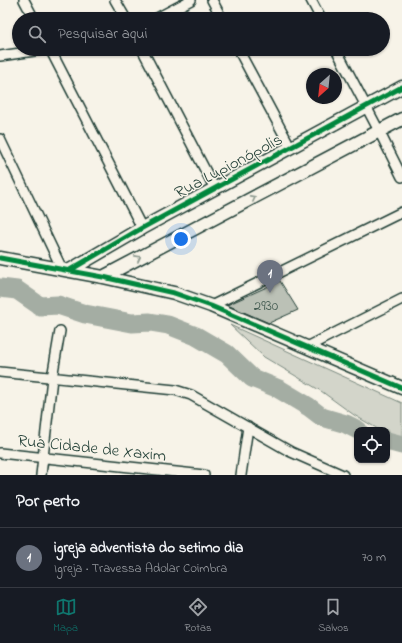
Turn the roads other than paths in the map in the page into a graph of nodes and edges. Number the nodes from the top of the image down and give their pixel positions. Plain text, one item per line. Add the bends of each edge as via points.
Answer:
1 (24, 0) edge
2 (115, 0) edge
3 (191, 0) edge
4 (212, 0) edge
5 (311, 0) edge
6 (30, 12) edge
7 (122, 12) edge
8 (168, 12) edge
9 (218, 12) edge
10 (317, 12) edge
11 (12, 54) edge
12 (0, 56) edge
13 (53, 56) edge
14 (146, 56) edge
15 (242, 56) edge
16 (340, 56) edge
17 (402, 88) edge
18 (366, 107) junction
19 (402, 119) edge
20 (379, 131) junction
21 (0, 139) edge
22 (290, 148) junction
23 (402, 177) edge
24 (215, 189) junction
25 (402, 212) edge
26 (142, 228) junction
27 (0, 258) edge
28 (66, 270) junction
29 (103, 276) junction
30 (402, 300) edge
31 (211, 306) junction
32 (60, 331) dead end
33 (308, 347) junction
34 (0, 372) edge
35 (52, 378) junction
36 (402, 388) edge
37 (248, 428) junction
38 (0, 452) edge
39 (44, 457) junction
40 (324, 471) edge
41 (42, 475) edge
42 (204, 475) edge
43 (241, 475) edge
44 (343, 475) edge

1 - 6 street
2 - 7 street
3 - 8 street
4 - 9 street
5 - 10 street
11 - 12 street
13 - 26 street
14 - 24 street
15 - 22 street
16 - 18 street
17 - 18 street, Rua Lupionópolis
18 - 20 street
18 - 22 street, Rua Lupionópolis
19 - 20 street
20 - 23 street
29 -> 20 street
21 - 28 street
22 - 24 street, Rua Lupionópolis
24 - 26 street, Rua Lupionópolis
25 - 31 street
26 - 28 street, Rua Lupionópolis
27 - 28 street
28 - 29 street
29 - 31 street via 174,293
30 - 33 street
31 - 33 street
32 - 35 street
33 - 36 street
34 - 35 street
35 - 37 street via 175,390 191,395
35 - 39 street
37 - 40 street
37 - 43 street
38 - 39 street, Rua Cidade de Xaxim
39 - 41 street
39 - 42 street, Rua Cidade de Xaxim
40 - 44 street

